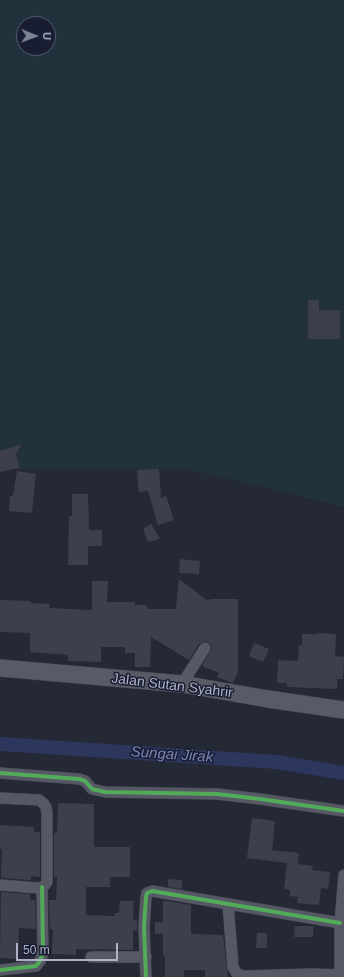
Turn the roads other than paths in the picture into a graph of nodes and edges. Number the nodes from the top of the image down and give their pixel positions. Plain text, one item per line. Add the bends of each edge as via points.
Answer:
1 (205, 648) dead end
2 (0, 668) edge
3 (182, 684) junction
4 (344, 710) edge
5 (0, 773) edge
6 (0, 798) edge
7 (344, 811) edge
8 (344, 875) edge
9 (0, 885) edge
10 (42, 887) junction
11 (228, 904) junction
12 (340, 923) junction
13 (91, 957) dead end
14 (146, 957) junction
15 (0, 970) edge
16 (236, 974) edge
17 (342, 975) edge
18 (146, 977) edge

1 - 3 street
2 - 3 main road, Jalan Sutan Syahrir
3 - 4 main road, Jalan Sutan Syahrir
5 - 7 street via 79,779 92,789 105,792 217,794
6 - 10 street via 39,800 46,807 47,882
8 - 12 street
9 - 10 street
10 - 15 street via 43,953 40,961 36,966
11 - 12 street
11 - 14 street via 150,891 146,897 144,928
11 - 16 street via 233,967
12 - 17 street
13 - 14 street
14 - 18 street
16 - 17 street

